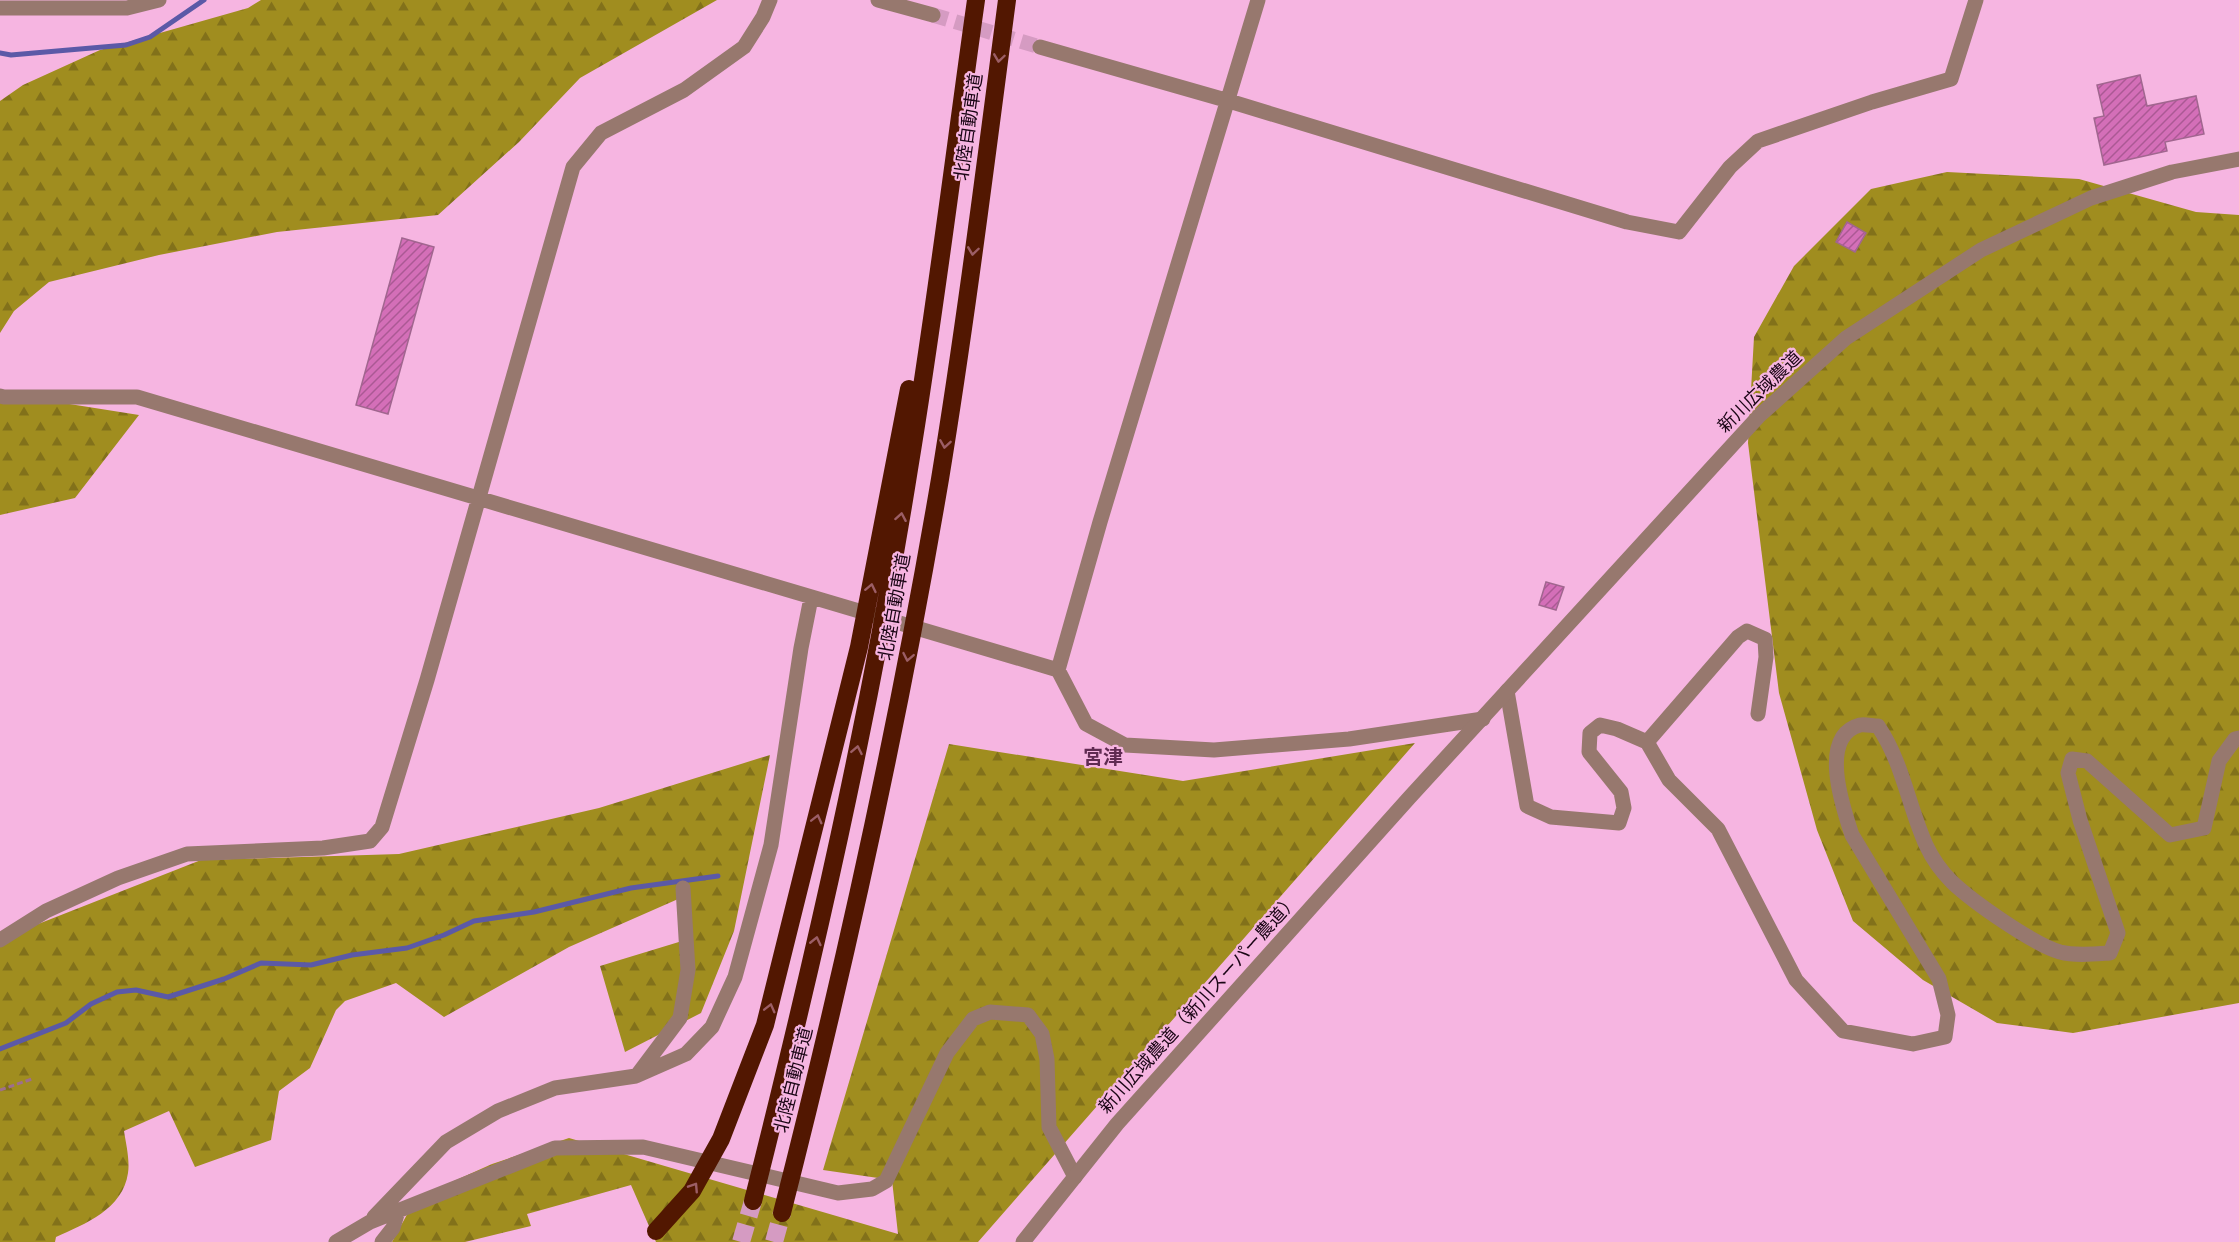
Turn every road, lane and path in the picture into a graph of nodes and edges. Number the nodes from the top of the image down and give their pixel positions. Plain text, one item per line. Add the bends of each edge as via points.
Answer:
1 (159, 0) edge
2 (770, 0) edge
3 (878, 0) edge
4 (976, 0) edge
5 (1007, 0) edge
6 (1258, 0) edge
7 (1976, 0) edge
8 (79, 4) edge
9 (0, 8) edge
10 (933, 15) tunnel mouth
11 (1040, 47) tunnel mouth
12 (1229, 100) junction
13 (959, 122) junction
14 (2239, 159) edge
15 (0, 396) edge
16 (479, 497) junction
17 (811, 598) junction
18 (1058, 670) junction
19 (1507, 691) junction
20 (1758, 714) dead end
21 (1483, 719) junction
22 (2239, 738) edge
23 (1647, 742) junction
24 (1409, 798) joint
25 (683, 888) dead end
26 (0, 940) edge
27 (636, 1076) junction
28 (32, 1079) dead end
29 (0, 1090) edge
30 (1075, 1177) junction
31 (753, 1201) tunnel mouth
32 (398, 1211) junction
33 (782, 1213) tunnel mouth
34 (370, 1222) junction
35 (656, 1231) dead end
36 (336, 1242) edge
37 (382, 1242) edge
38 (1023, 1242) edge

1 - 8 street via 127,8
2 - 16 street via 744,47 684,90 602,133 573,167
3 - 10 street
4 - 13 highway, 北陸自動車道
5 -> 33 highway, 北陸自動車道 via 952,395 884,783
6 - 12 street
7 - 12 street via 1952,79 1758,141 1730,167 1679,231 1628,222
8 - 9 street
11 - 12 street
12 - 18 street
31 -> 13 highway, 北陸自動車道 via 823,914 879,636 909,470
35 -> 13 highway via 692,1191 721,1139 765,1025 859,647
14 - 19 street, 新川広域農道 via 2172,172 2091,198 1981,250 1846,338 1759,416
15 - 16 street via 137,398
16 - 17 street
16 - 26 street via 382,827 370,841 323,848 187,854 118,878 46,911
17 - 18 street
17 - 27 street via 771,844 735,977 712,1026 686,1054
18 - 21 street via 1086,724 1125,745 1214,750 1349,739
19 - 21 street, 新川広域農道
19 - 23 street via 1527,806 1551,817 1619,823 1624,808 1621,792 1589,752 1590,733 1600,725
20 - 23 street via 1765,639 1747,631 1737,637
21 - 24 street, 新川広域農道
22 - 23 street via 2219,761 2204,828 2180,834 2170,835 2087,761 2072,759 2068,773 2080,819 2118,933 2110,953 2092,954 2061,952 2033,939 1952,882 1925,844 1892,747 1878,726 1860,725 1845,734 1836,752 1837,775 1852,835 1939,979 1948,1015 1945,1037 1913,1044 1843,1031 1796,981 1718,829 1669,780
24 - 30 street, 新川広域農道（新川スーパー農道） via 1117,1124
25 - 27 street via 688,970 680,1018
27 - 34 street via 555,1088 498,1111 446,1142
28 - 29 path
30 - 32 street via 1049,1127 1047,1059 1042,1034 1028,1015 990,1012 973,1019 947,1053 886,1181 872,1189 838,1193 643,1147 555,1148
30 - 38 street, 新川広域農道（新川スーパー農道）
32 - 34 street
32 - 37 street via 393,1228
34 - 36 street

